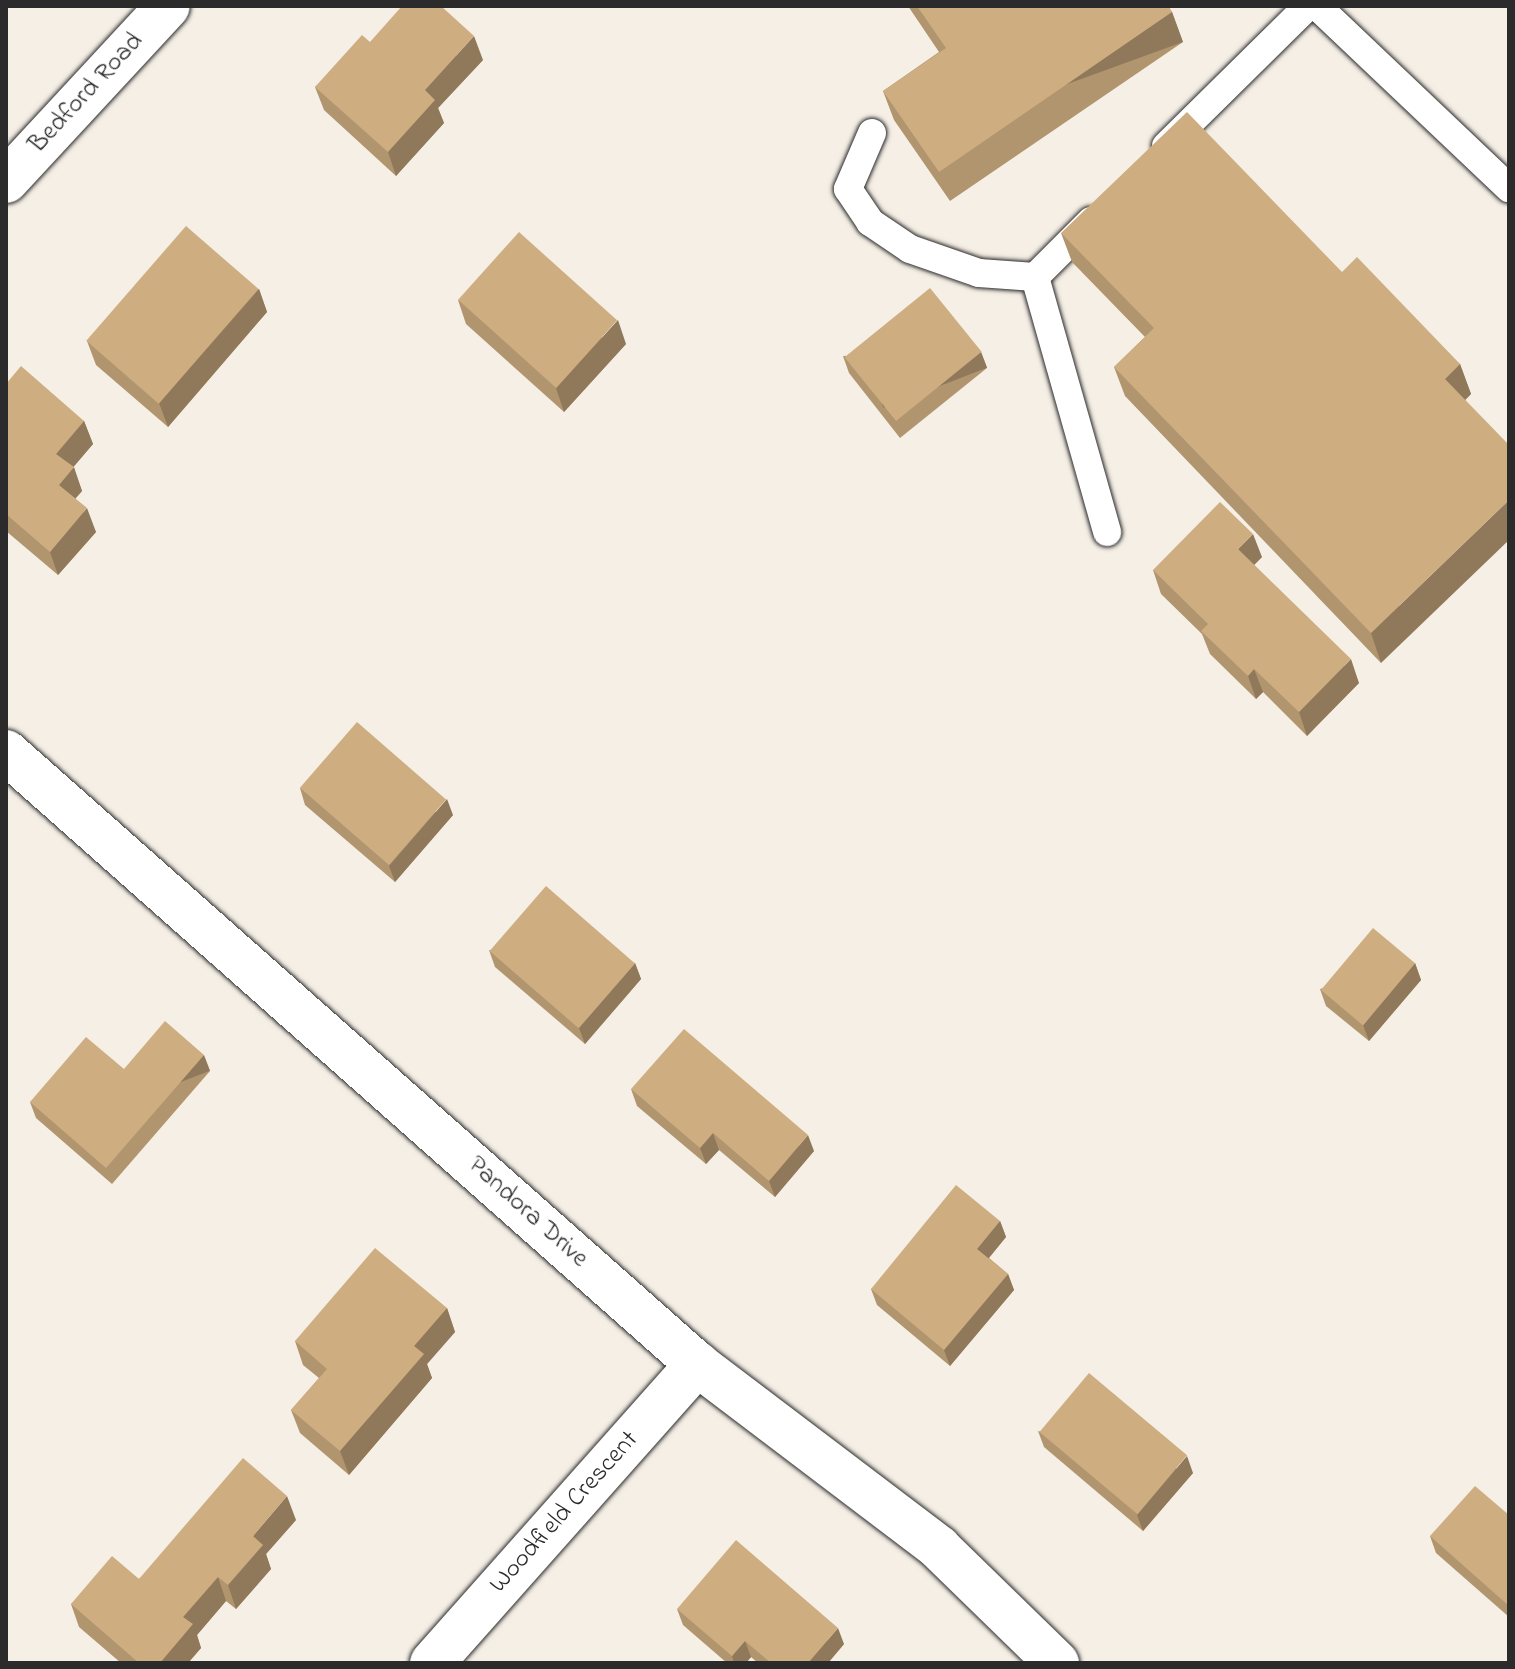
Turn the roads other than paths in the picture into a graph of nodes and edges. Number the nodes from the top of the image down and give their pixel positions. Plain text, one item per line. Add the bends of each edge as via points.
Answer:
1 (168, 6) edge
2 (1308, 6) edge
3 (1317, 6) edge
4 (872, 133) dead end
5 (1149, 164) edge
6 (6, 181) edge
7 (1509, 188) edge
8 (1115, 198) edge
9 (1035, 277) junction
10 (1107, 532) dead end
11 (6, 752) edge
12 (697, 1364) junction
13 (432, 1663) edge
14 (1057, 1663) edge

1 - 6 street, Bedford Road
2 - 5 lane
3 - 7 lane
4 - 9 lane via 848,189 870,222 910,249 979,273
8 - 9 lane
9 - 10 lane
11 - 12 street, Pandora Drive
12 - 13 street, Woodfield Crescent
12 - 14 street, Pandora Drive via 939,1548

